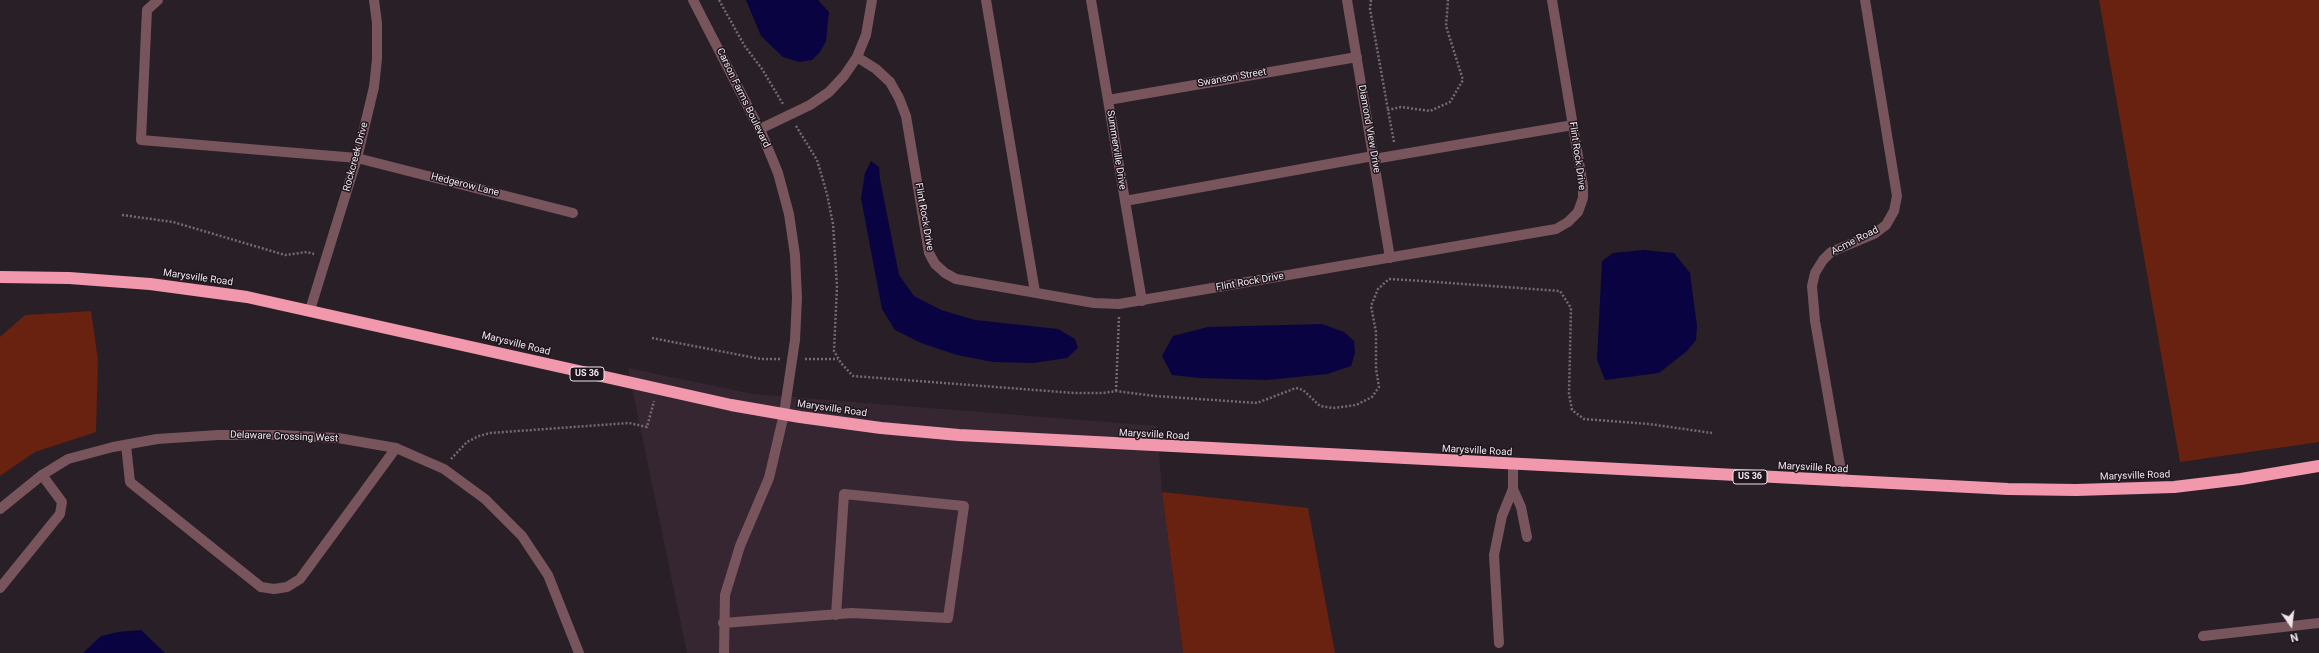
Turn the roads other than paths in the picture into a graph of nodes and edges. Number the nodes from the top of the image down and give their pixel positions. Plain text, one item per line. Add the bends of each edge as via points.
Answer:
1 (158, 0) edge
2 (374, 0) edge
3 (693, 0) edge
4 (872, 0) edge
5 (986, 0) edge
6 (1091, 0) edge
7 (1347, 0) edge
8 (1552, 0) edge
9 (1865, 0) edge
10 (857, 57) junction
11 (1357, 57) junction
12 (1108, 100) junction
13 (1573, 125) junction
14 (760, 129) junction
15 (357, 158) junction
16 (1374, 158) junction
17 (1125, 201) junction
18 (573, 213) dead end
19 (1390, 258) junction
20 (0, 277) edge
21 (1035, 292) junction
22 (1142, 301) junction
23 (310, 310) junction
24 (784, 414) junction
25 (126, 444) junction
26 (396, 448) junction
27 (1514, 465) junction
28 (2319, 466) edge
29 (42, 475) junction
30 (1843, 482) junction
31 (1513, 489) junction
32 (0, 510) edge
33 (1526, 538) dead end
34 (0, 588) edge
35 (836, 614) junction
36 (723, 623) junction
37 (2319, 623) edge
38 (2203, 636) dead end
39 (1499, 642) dead end
40 (579, 653) edge
41 (724, 653) edge

1 - 15 street, Hedgerow Lane via 148,10 141,140
2 - 15 street, Rockcreek Drive via 377,59 374,87
3 - 14 street, Carson Farms Boulevard
4 - 10 street via 866,35
5 - 21 street
6 - 12 street, Summerville Drive
7 - 11 street, Diamond View Drive
8 - 13 street, Flint Rock Drive
9 - 30 street, Acme Road via 1897,196 1894,211 1886,225 1874,234 1831,252 1815,273 1812,286 1815,321
10 - 14 street via 829,92 810,105
10 - 21 street, Flint Rock Drive via 890,82 906,116 929,253 935,264 956,279
11 - 12 street, Swanson Street
11 - 16 street, Diamond View Drive
12 - 17 street, Summerville Drive
13 - 16 street
13 - 19 street, Flint Rock Drive via 1583,198 1578,212 1568,222 1556,229
14 - 24 street, Carson Farms Boulevard via 789,214 795,255 797,298
15 - 18 street, Hedgerow Lane
15 - 23 street, Rockcreek Drive
16 - 17 street
16 - 19 street, Diamond View Drive
17 - 22 street, Summerville Drive
19 - 22 street, Flint Rock Drive
20 - 23 highway, Marysville Road / US 36 via 69,278 150,284 240,296
21 - 22 street, Flint Rock Drive via 1094,303 1119,304
23 - 24 highway, Marysville Road / US 36 via 657,389
24 - 27 highway, Marysville Road / US 36 via 881,428 958,435
24 - 36 street, Carson Farms Boulevard via 770,478 740,546 725,595
25 - 26 street, Delaware Crossing West via 210,435 279,435 338,438
25 - 26 street via 130,482 261,587 274,589 286,587 300,579
25 - 29 street, Delaware Crossing West via 68,459
26 - 40 street, Delaware Crossing West via 444,469 485,499 522,536 548,575
27 - 30 highway, Marysville Road / US 36
27 - 31 street
28 - 30 highway, Marysville Road / US 36 via 2241,479 2174,486 2076,490
29 - 32 street, Delaware Crossing West
29 - 34 street via 62,502 60,514
31 - 33 street via 1521,507
31 - 39 street via 1502,516 1494,555
35 - 35 street via 948,618 964,506 844,494
35 - 36 street
36 - 41 street, Carson Farms Boulevard
37 - 38 street

